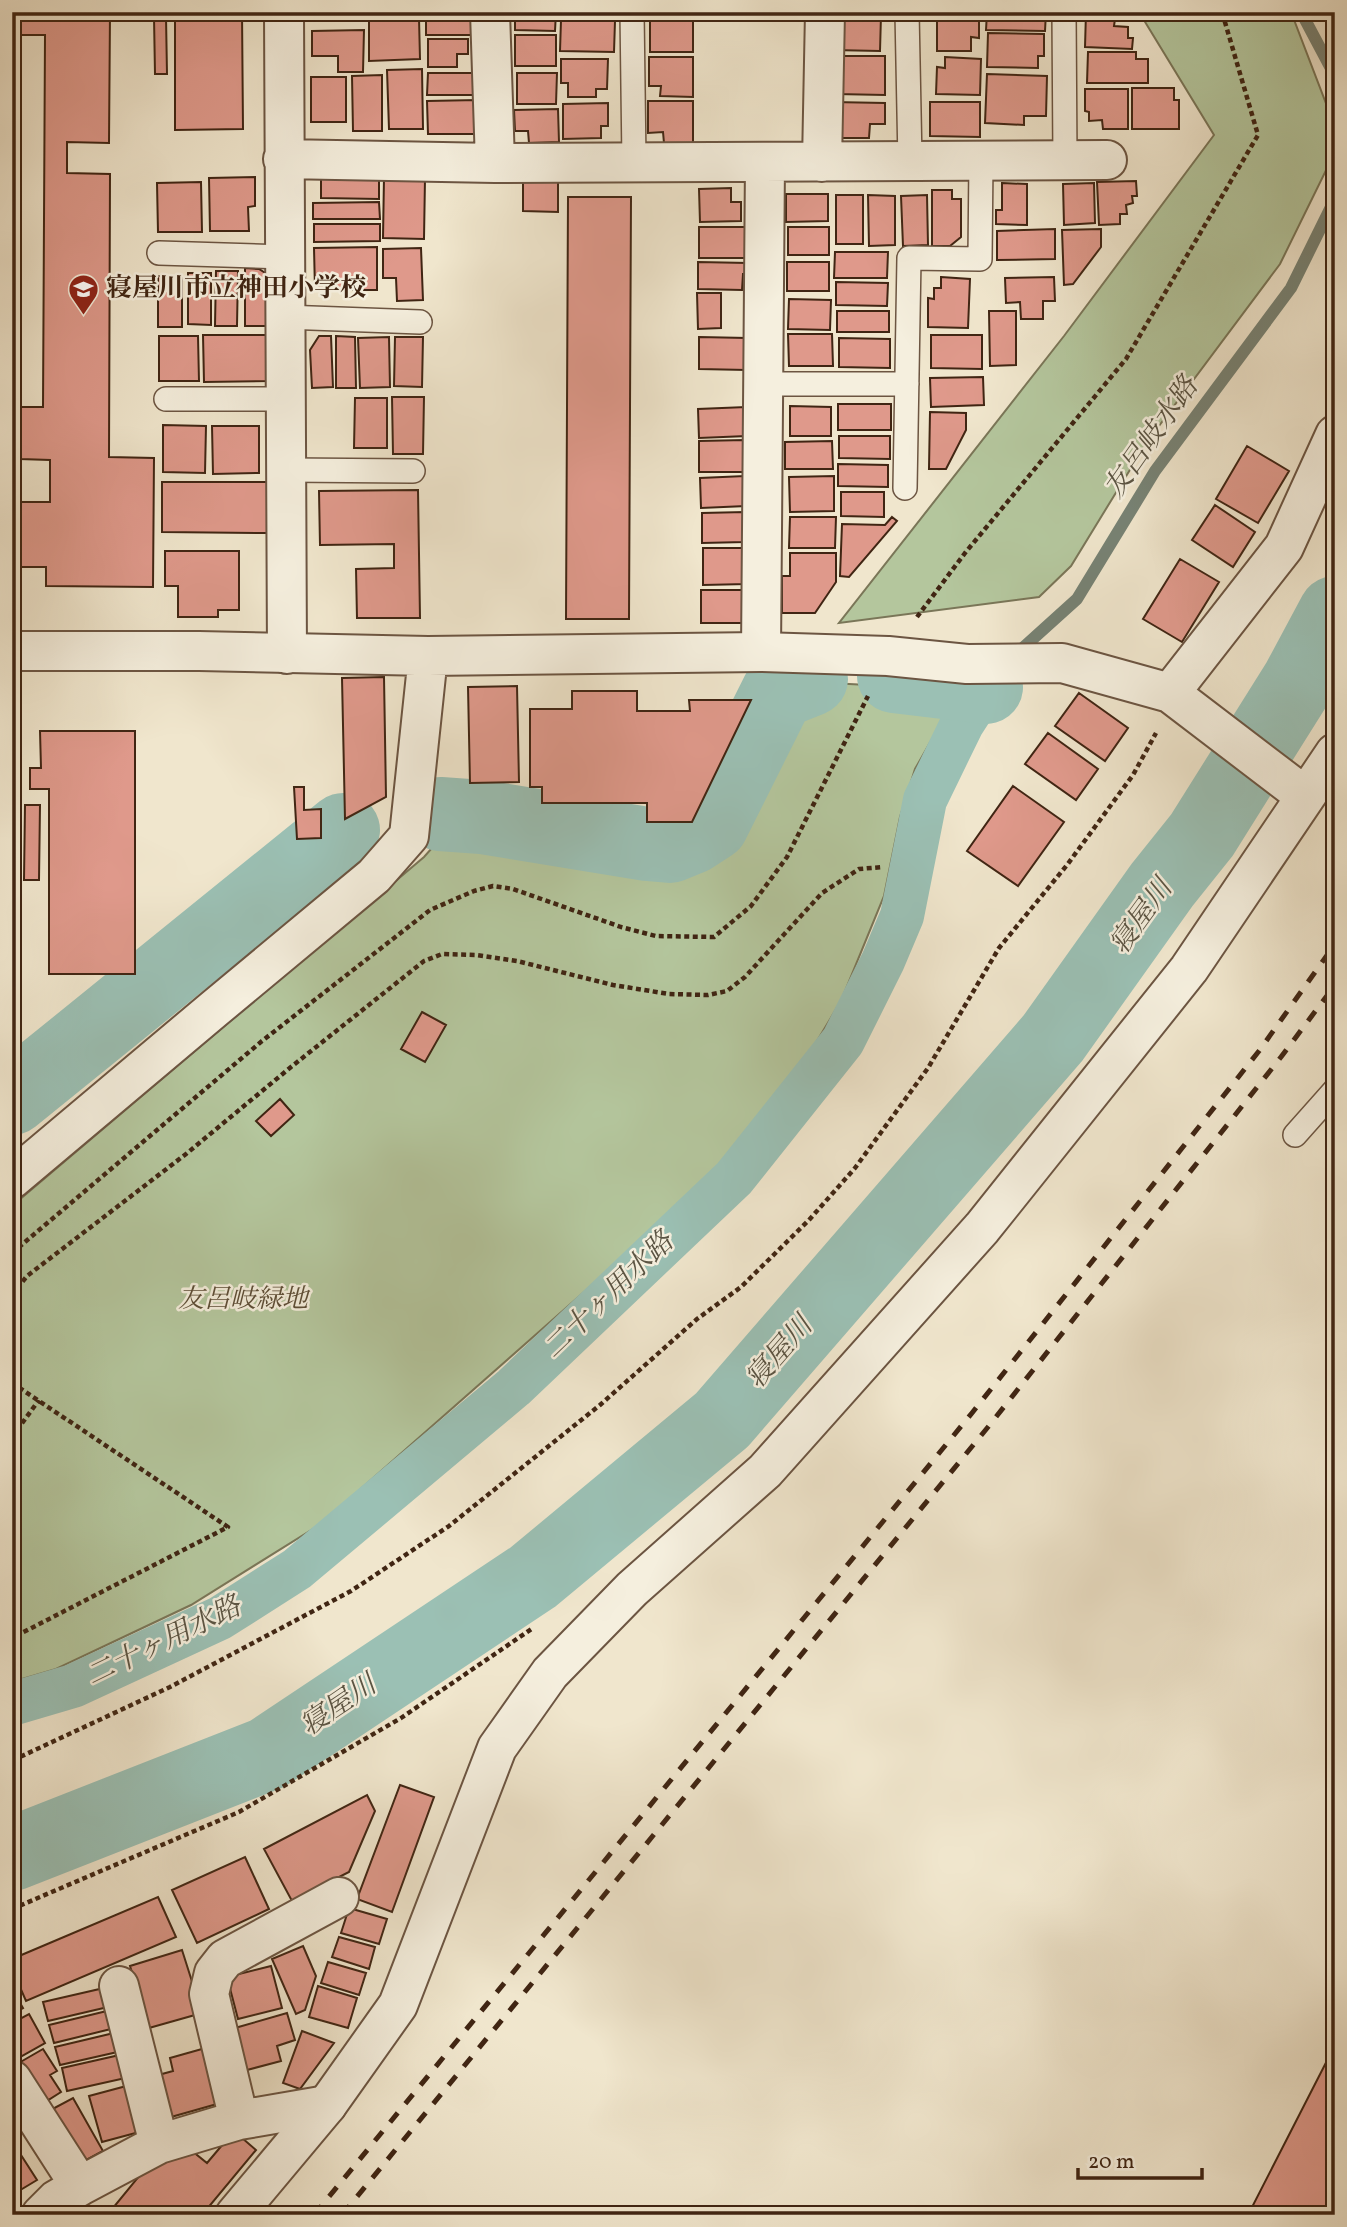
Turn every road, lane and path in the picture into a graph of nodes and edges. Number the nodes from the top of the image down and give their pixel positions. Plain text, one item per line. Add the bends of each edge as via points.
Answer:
1 (284, 12) edge
2 (490, 12) edge
3 (632, 12) edge
4 (825, 12) edge
5 (907, 12) edge
6 (1064, 12) edge
7 (1222, 12) edge
8 (284, 159) junction
9 (1107, 160) dead end
10 (981, 161) junction
11 (1065, 161) junction
12 (634, 162) junction
13 (765, 162) junction
14 (822, 162) junction
15 (910, 162) junction
16 (495, 163) junction
17 (159, 253) dead end
18 (284, 257) junction
19 (284, 317) junction
20 (420, 322) dead end
21 (763, 384) junction
22 (907, 384) junction
23 (166, 399) dead end
24 (285, 400) junction
25 (1335, 435) edge
26 (286, 470) junction
27 (413, 471) dead end
28 (905, 488) dead end
29 (12, 651) edge
30 (761, 652) junction
31 (287, 654) junction
32 (428, 656) junction
33 (888, 656) junction
34 (1170, 693) junction
35 (1335, 753) edge
36 (1305, 796) junction
37 (883, 867) dead end
38 (1335, 1090) edge
39 (1295, 1135) dead end
40 (12, 1179) edge
41 (12, 1253) edge
42 (12, 1294) edge
43 (12, 1382) edge
44 (39, 1400) junction
45 (12, 1437) edge
46 (12, 1620) edge
47 (543, 1622) dead end
48 (19, 1634) junction
49 (12, 1638) edge
50 (12, 1758) edge
51 (339, 1897) dead end
52 (12, 1909) edge
53 (119, 1986) dead end
54 (12, 2080) edge
55 (327, 2105) junction
56 (239, 2120) junction
57 (159, 2144) junction
58 (80, 2186) junction
59 (41, 2215) edge
60 (234, 2215) edge

1 - 8 street
2 - 16 street
3 - 12 lane
4 - 14 street
5 - 15 lane
6 - 11 lane
7 - 33 path via 1258,135 1126,359 965,553
8 - 16 street
8 - 18 street
9 - 11 street
10 - 11 street
10 - 15 street
10 - 22 lane via 980,259 909,258
12 - 13 street
12 - 16 street
13 - 14 street
13 - 21 street
14 - 15 street
17 - 18 lane
18 - 19 street
19 - 20 lane
19 - 24 street
21 - 22 lane
21 - 30 street
22 - 28 lane
23 - 24 lane
24 - 26 street
25 - 34 street via 1284,547
26 - 27 lane
26 - 31 street
29 - 31 street
30 - 32 street
30 - 33 street
31 - 32 street
32 - 40 street via 409,836 374,876
33 - 34 street via 967,664 1062,663
33 - 41 path via 787,857 751,906 714,937 656,936 493,886 429,910 262,1041
34 - 36 street
34 - 50 path via 1155,735 1133,775 999,948 928,1068 855,1168 741,1287 449,1526 351,1591 170,1687
35 - 36 street
36 - 55 street via 1189,969 982,1228 765,1471 632,1589 550,1674 497,1748 398,2005
37 - 42 path via 859,869 822,893 746,976 727,991 708,995 613,985 476,955 442,954 424,961 27,1276
38 - 39 lane
43 - 44 path
44 - 45 path
44 - 48 path via 228,1527
46 - 48 path
47 - 52 path via 401,1718 239,1812
48 - 49 path
51 - 56 street via 225,1959 214,1973 209,1994
53 - 57 street
54 - 58 street
55 - 56 street
55 - 60 street
56 - 57 street
57 - 58 street
58 - 59 street

